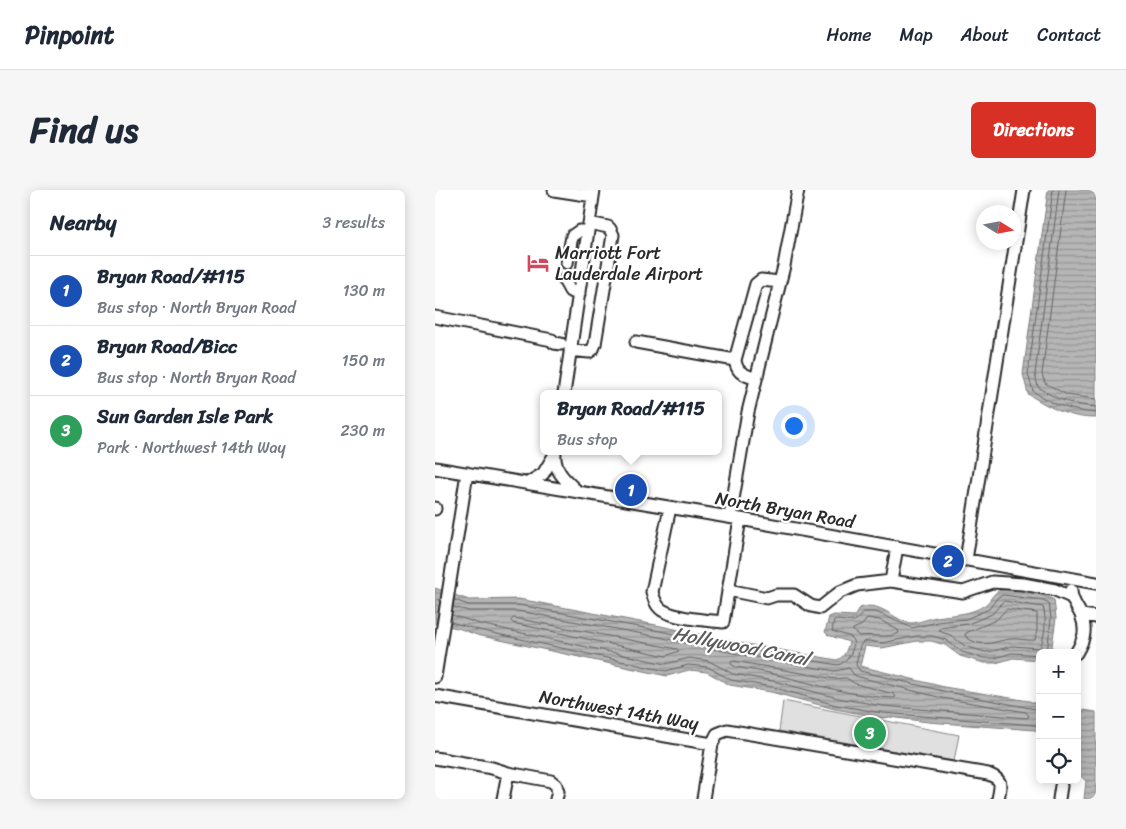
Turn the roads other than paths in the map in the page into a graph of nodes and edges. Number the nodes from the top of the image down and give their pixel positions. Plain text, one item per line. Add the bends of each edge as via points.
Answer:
1 (554, 190) edge
2 (798, 190) edge
3 (1024, 190) edge
4 (594, 193) edge
5 (589, 227) junction
6 (567, 263) dead end
7 (565, 280) dead end
8 (780, 282) junction
9 (579, 294) junction
10 (435, 317) edge
11 (636, 342) dead end
12 (564, 344) junction
13 (735, 360) junction
14 (756, 379) junction
15 (564, 390) edge
16 (554, 455) edge
17 (555, 455) edge
18 (435, 468) edge
19 (467, 473) junction
20 (528, 484) junction
21 (577, 492) junction
22 (670, 508) junction
23 (735, 518) junction
24 (897, 547) junction
25 (966, 560) junction
26 (1072, 578) junction
27 (891, 580) junction
28 (1096, 583) edge
29 (728, 590) junction
30 (1071, 597) junction
31 (1081, 615) junction
32 (1096, 617) edge
33 (1079, 649) edge
34 (435, 677) edge
35 (435, 696) edge
36 (712, 744) junction
37 (435, 758) edge
38 (508, 773) junction
39 (1061, 786) dead end
40 (503, 799) edge
41 (556, 799) edge
42 (703, 799) edge
43 (999, 799) edge
44 (1059, 799) edge

1 - 4 street
2 - 8 street
3 - 25 street
4 - 5 street
5 - 6 street via 572,236
5 - 9 street
5 - 12 street via 608,227 613,235 593,349 589,352
7 - 9 street via 570,291
8 - 13 street via 761,280 756,284
8 - 14 street
9 - 12 street
10 - 12 street
11 - 13 street
12 - 15 street
13 - 14 street via 739,372
14 - 23 street via 748,412
16 - 20 street via 543,474
17 - 21 street via 558,473
18 - 19 street, North Bryan Road
19 - 20 street, North Bryan Road
19 - 34 street
20 - 21 street, North Bryan Road
21 - 22 street, North Bryan Road
22 - 23 street, North Bryan Road
22 - 29 street via 652,592 655,602 661,609 677,615 723,622
23 - 24 street, North Bryan Road
23 - 29 street
24 - 25 street, North Bryan Road
24 - 27 street
25 - 26 street, North Bryan Road
26 - 28 street, North Bryan Road
26 - 30 street
27 - 29 street via 857,585 840,592 820,608 795,595 767,598
27 - 30 street via 963,592 991,582 1023,584 1055,590
30 - 31 street
31 - 32 street
31 - 33 street via 1085,636
35 - 36 street, Northwest 14th Way
36 - 42 street
36 - 43 street, Northwest 14th Way via 717,734 727,730 988,774 997,777 1001,784
37 - 38 street
38 - 40 street
38 - 41 street via 551,781 556,785
39 - 44 street

